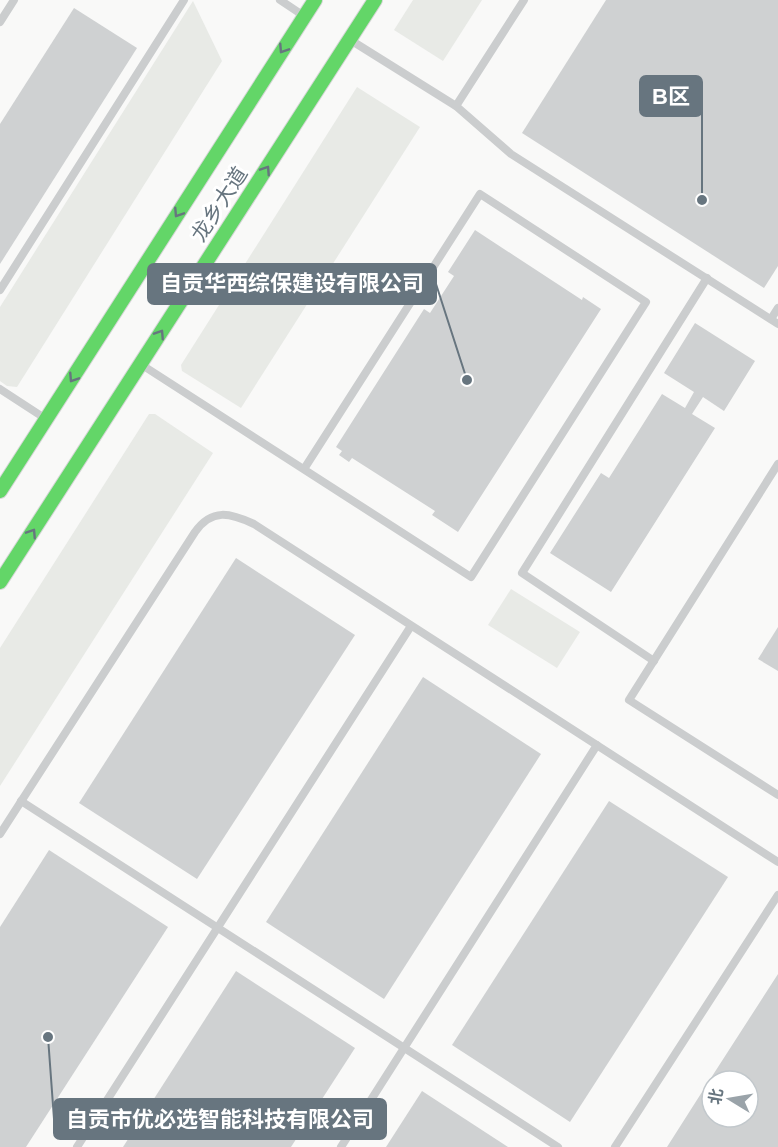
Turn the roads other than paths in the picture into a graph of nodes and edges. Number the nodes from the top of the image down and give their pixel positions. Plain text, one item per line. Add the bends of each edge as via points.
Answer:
1 (14, 0) edge
2 (184, 0) edge
3 (280, 0) edge
4 (315, 0) edge
5 (375, 0) edge
6 (524, 0) edge
7 (305, 16) junction
8 (0, 22) edge
9 (350, 39) junction
10 (456, 106) junction
11 (707, 278) junction
12 (0, 290) edge
13 (778, 308) edge
14 (774, 322) edge
15 (141, 364) junction
16 (0, 389) edge
17 (46, 419) junction
18 (778, 464) edge
19 (304, 469) junction
20 (0, 491) edge
21 (0, 582) edge
22 (411, 626) junction
23 (654, 661) junction
24 (597, 745) junction
25 (778, 795) edge
26 (21, 801) junction
27 (0, 834) edge
28 (778, 862) edge
29 (778, 895) edge
30 (218, 928) junction
31 (404, 1048) junction
32 (77, 1147) edge
33 (341, 1147) edge
34 (558, 1147) edge
35 (615, 1147) edge

1 - 8 lane
2 - 12 lane
3 - 7 lane
4 - 7 main road, 龙乡大道
5 - 9 main road, 龙乡大道
6 - 10 lane
7 -> 17 main road, 龙乡大道
9 - 10 lane
15 -> 9 main road, 龙乡大道
10 - 11 lane via 511,154
11 - 14 lane
11 - 23 lane via 522,573
13 - 14 lane
15 - 19 lane
21 -> 15 main road, 龙乡大道
16 - 17 lane
17 - 20 main road, 龙乡大道
18 - 23 lane
19 - 19 lane via 480,194 646,302 471,577
22 - 24 lane
22 - 26 lane via 254,524 225,514 212,517 195,532
22 - 30 lane
23 - 25 lane via 629,700
24 - 28 lane
24 - 31 lane
26 - 27 lane
26 - 30 lane
29 - 35 lane
30 - 31 lane
30 - 32 lane
31 - 33 lane
31 - 34 lane

